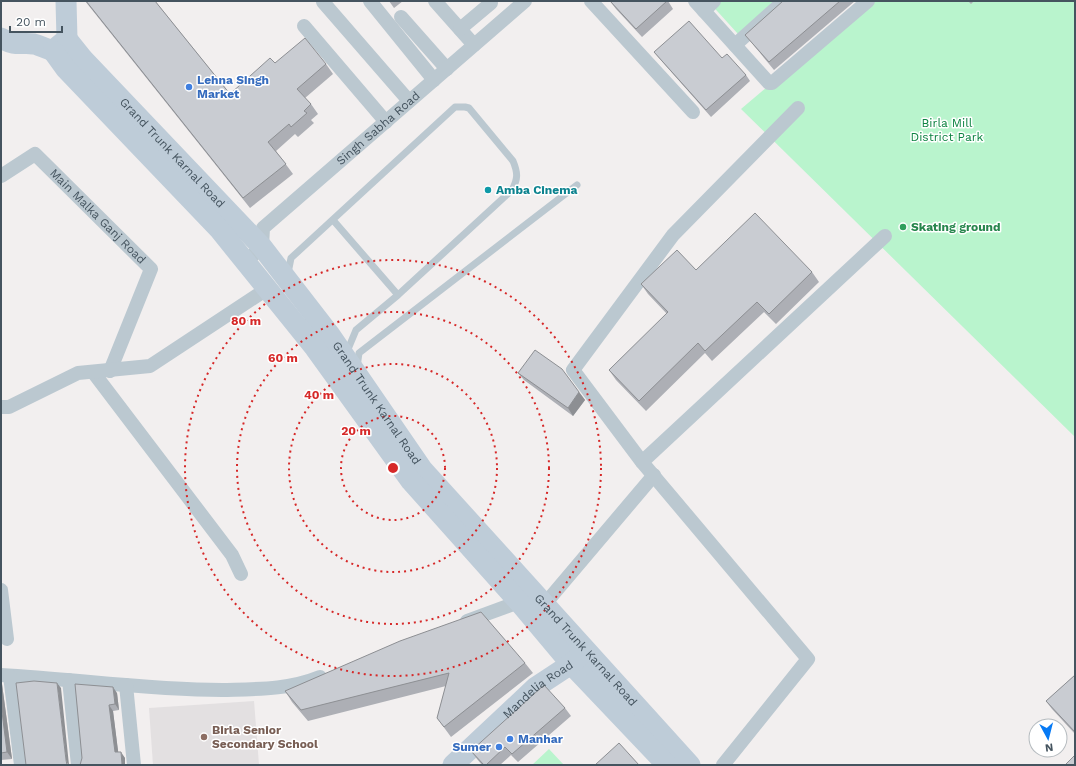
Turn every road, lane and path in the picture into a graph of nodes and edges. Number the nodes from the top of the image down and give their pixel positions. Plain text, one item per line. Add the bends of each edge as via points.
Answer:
1 (66, 1) edge
2 (370, 1) edge
3 (435, 1) edge
4 (524, 1) edge
5 (591, 1) edge
6 (784, 1) edge
7 (868, 1) edge
8 (323, 2) edge
9 (490, 2) edge
10 (705, 4) edge
11 (401, 17) dead end
12 (504, 18) junction
13 (304, 26) dead end
14 (460, 29) junction
15 (1, 39) edge
16 (60, 45) junction
17 (474, 45) junction
18 (735, 45) junction
19 (447, 69) junction
20 (434, 80) junction
21 (409, 101) junction
22 (798, 108) dead end
23 (693, 112) dead end
24 (386, 122) junction
25 (1, 176) edge
26 (577, 185) dead end
27 (333, 220) junction
28 (885, 236) dead end
29 (262, 247) junction
30 (245, 262) junction
31 (287, 279) junction
32 (267, 289) junction
33 (398, 294) junction
34 (350, 365) junction
35 (110, 371) junction
36 (93, 372) junction
37 (1, 407) edge
38 (642, 462) junction
39 (654, 476) junction
40 (241, 574) dead end
41 (1, 590) edge
42 (520, 602) junction
43 (544, 605) junction
44 (3, 620) edge
45 (452, 626) edge
46 (6, 639) dead end
47 (578, 658) junction
48 (330, 673) edge
49 (6, 675) edge
50 (69, 680) junction
51 (126, 685) junction
52 (21, 765) edge
53 (78, 765) edge
54 (134, 765) edge
55 (439, 765) edge
56 (453, 765) edge
57 (667, 765) edge
58 (690, 765) edge
59 (723, 765) edge

1 - 16 main road
2 - 20 street
3 - 14 street
4 - 12 street, Singh Sabha Road
5 - 23 street
6 - 18 street
7 - 18 street via 772,83 769,83
8 - 21 street
9 - 12 street
9 - 14 street
10 - 18 street
11 - 19 street
12 - 17 street, Singh Sabha Road
13 - 24 street
14 - 17 street
15 - 16 main road via 22,45
16 - 29 main road, Grand Trunk Karnal Road via 83,59
16 - 30 main road, Grand Trunk Karnal Road via 72,75 220,229
17 - 19 street, Singh Sabha Road
19 - 20 street, Singh Sabha Road
20 - 21 street, Singh Sabha Road
21 - 24 street, Singh Sabha Road
22 - 38 street via 673,235 573,370
24 - 29 street, Singh Sabha Road via 263,228
25 - 35 street, Main Malka Ganj Road via 35,154 151,269
26 - 34 lane via 359,353
27 - 31 lane via 291,258
27 - 33 lane
27 - 33 lane via 455,108 469,108 513,161 517,170 517,180 512,190
28 - 38 street
29 - 30 street
29 - 31 main road, Grand Trunk Karnal Road
30 - 32 main road, Grand Trunk Karnal Road
31 - 34 main road, Grand Trunk Karnal Road
32 - 35 street via 150,366
32 - 42 main road, Grand Trunk Karnal Road via 315,348 411,481
33 - 34 lane via 356,330
34 - 43 main road, Grand Trunk Karnal Road via 422,469
35 - 36 street
36 - 37 street via 78,373 9,407
36 - 40 street via 232,555
38 - 39 street
39 - 43 street
39 - 59 street via 808,659
41 - 44 street
42 - 45 street
42 - 47 main road, Grand Trunk Karnal Road
43 - 47 main road, Grand Trunk Karnal Road
44 - 46 street
47 - 55 main road, Mandelia Road via 531,682
47 - 56 main road, Mandelia Road via 536,687
47 - 57 main road, Grand Trunk Karnal Road
47 - 58 main road, Grand Trunk Karnal Road
48 - 51 street via 306,683 273,690 190,690
49 - 50 street
49 - 52 street
50 - 51 street
50 - 53 street
51 - 54 street

